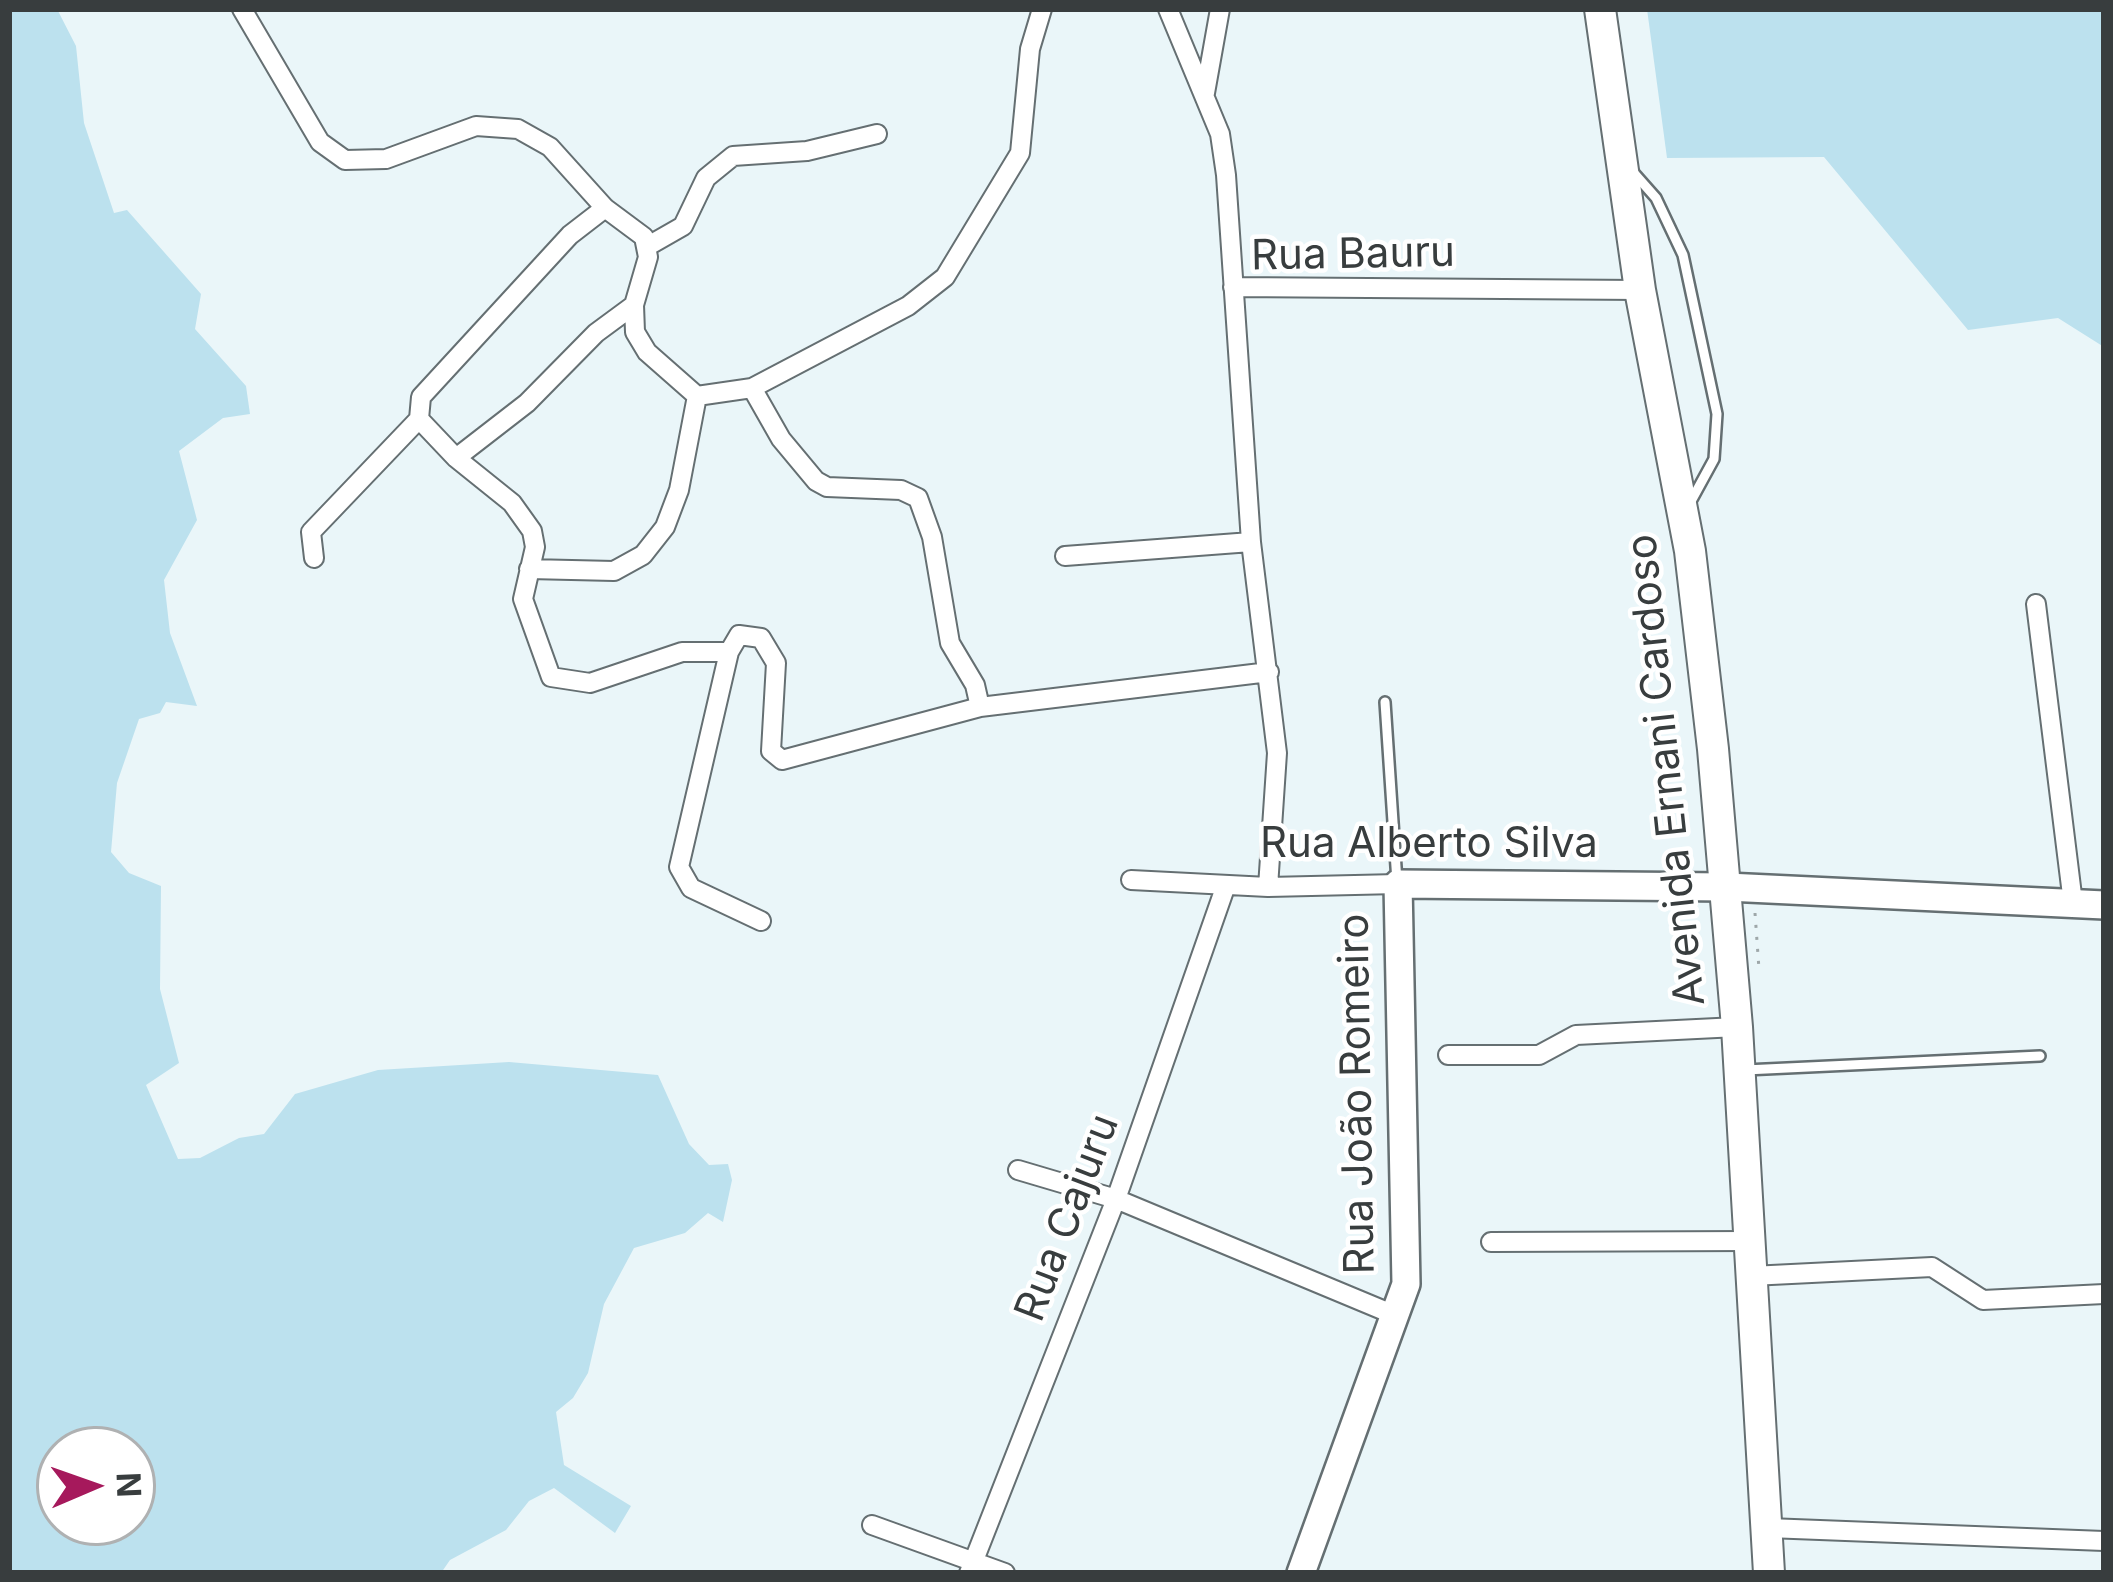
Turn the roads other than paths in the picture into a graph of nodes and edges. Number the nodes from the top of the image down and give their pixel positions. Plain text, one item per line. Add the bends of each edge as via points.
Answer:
1 (242, 9) edge
2 (1042, 9) edge
3 (1168, 9) edge
4 (1220, 9) edge
5 (1600, 9) edge
6 (1205, 93) junction
7 (877, 134) dead end
8 (1618, 154) junction
9 (604, 208) junction
10 (648, 246) junction
11 (1233, 287) junction
12 (1640, 290) junction
13 (634, 305) junction
14 (752, 388) junction
15 (697, 396) junction
16 (419, 419) junction
17 (456, 458) junction
18 (1683, 516) junction
19 (1251, 542) junction
20 (1065, 556) dead end
21 (314, 558) dead end
22 (529, 569) junction
23 (2036, 604) dead end
24 (729, 652) junction
25 (1269, 672) junction
26 (1385, 701) dead end
27 (980, 707) junction
28 (1131, 880) dead end
29 (1398, 884) junction
30 (1226, 885) junction
31 (1268, 886) junction
32 (1727, 886) junction
33 (2072, 903) junction
34 (2104, 905) edge
35 (761, 921) dead end
36 (1737, 1027) junction
37 (1448, 1055) dead end
38 (2040, 1056) dead end
39 (1740, 1070) junction
40 (1018, 1170) dead end
41 (1116, 1199) junction
42 (1750, 1240) junction
43 (1491, 1242) dead end
44 (1751, 1276) junction
45 (2104, 1294) edge
46 (1397, 1316) junction
47 (872, 1525) dead end
48 (1768, 1528) junction
49 (2104, 1541) edge
50 (971, 1567) edge
51 (1005, 1573) edge
52 (1301, 1573) edge
53 (1769, 1573) edge

1 - 9 street via 331,152 386,159 440,134 500,125 550,147
2 - 14 street via 1020,153 946,277 908,306
3 - 6 street
4 - 6 street
5 - 8 main road, Avenida Ernani Cardoso
6 - 11 street via 1226,175
7 - 10 street via 807,151 733,156 706,178 683,226
8 - 12 main road, Avenida Ernani Cardoso
8 - 18 lane via 1673,230 1717,414 1714,459
9 - 10 street
9 - 16 street via 421,397
10 - 13 street
11 - 12 street, Rua Bauru
11 - 19 street, Rua Bauru
12 - 18 main road, Avenida Ernani Cardoso
13 - 15 street via 635,332 647,352
13 - 17 street
14 - 15 street
14 - 27 street via 788,450 822,485 918,498 950,644
15 - 22 street via 680,490 643,556 614,571
16 - 17 street
16 - 21 street via 311,532
17 - 22 street via 524,516 535,540
18 - 32 main road, Avenida Ernani Cardoso
19 - 20 street
19 - 25 street, Rua Bauru
22 - 24 street via 526,618 545,670 559,681 590,683 694,650
23 - 33 street
24 - 27 street via 743,634 770,647 777,670 770,751 782,760
24 - 35 street via 679,866 692,888
25 - 27 street
25 - 31 street, Rua Bauru via 1278,781
26 - 29 lane
28 - 30 street, Rua Alberto Silva
29 - 31 street, Rua Alberto Silva
29 - 32 street, Rua Alberto Silva
29 - 46 street, Rua João Romeiro via 1407,1255
30 - 31 street, Rua Alberto Silva
30 - 41 street, Rua Cajuru
32 - 33 street, Rua Alberto Silva
32 - 36 main road, Avenida Ernani Cardoso
33 - 34 street, Rua Alberto Silva
36 - 37 street via 1576,1035 1539,1055
36 - 39 main road, Avenida Ernani Cardoso
38 - 39 lane
39 - 42 main road, Avenida Ernani Cardoso
40 - 41 street
41 - 46 street
41 - 50 street, Rua Cajuru
42 - 43 street
42 - 44 main road, Avenida Ernani Cardoso
44 - 45 street via 1933,1267 1983,1300
44 - 48 main road, Avenida Ernani Cardoso
46 - 52 street, Rua João Romeiro
47 - 50 street
48 - 49 street
48 - 53 main road, Avenida Ernani Cardoso
50 - 51 street

